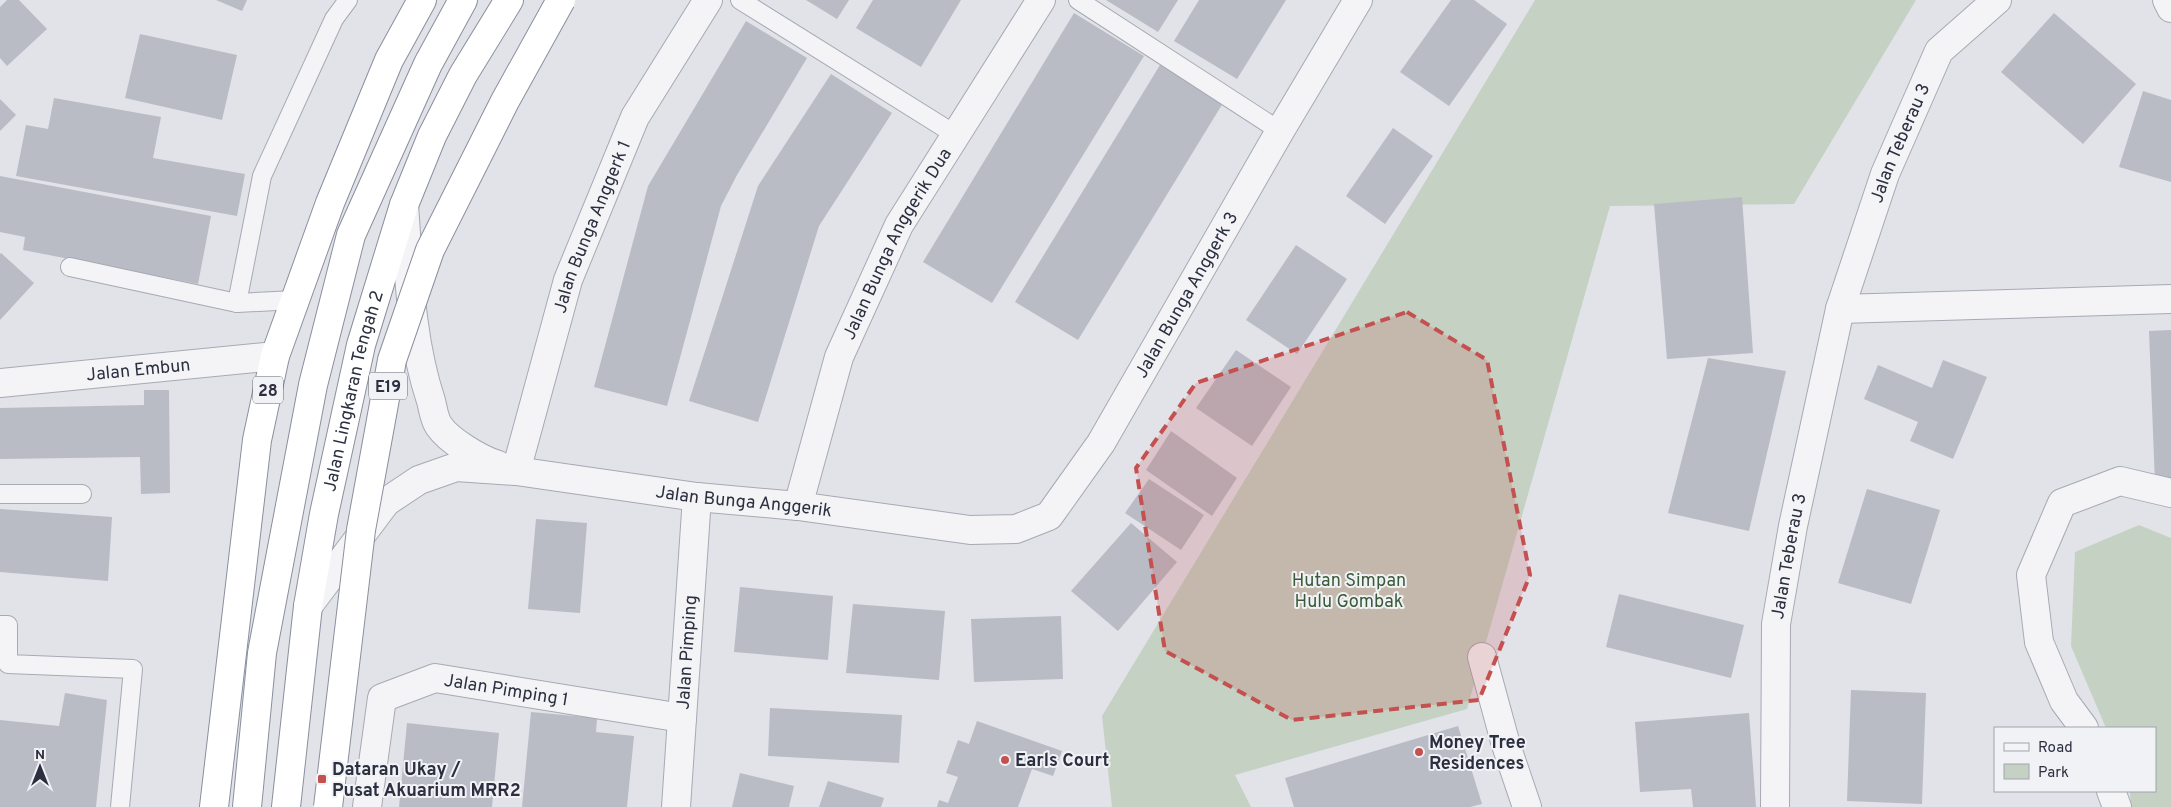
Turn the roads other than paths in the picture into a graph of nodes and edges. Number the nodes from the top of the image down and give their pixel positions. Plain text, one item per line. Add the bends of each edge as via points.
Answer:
1 (348, 0) edge
2 (422, 0) edge
3 (463, 0) edge
4 (509, 0) edge
5 (561, 0) edge
6 (708, 0) edge
7 (740, 0) edge
8 (1041, 0) edge
9 (1078, 0) edge
10 (1358, 0) edge
11 (1998, 0) edge
12 (2167, 0) edge
13 (2171, 8) edge
14 (1280, 131) junction
15 (956, 135) junction
16 (404, 205) junction
17 (70, 267) dead end
18 (2171, 299) edge
19 (295, 300) junction
20 (237, 304) junction
21 (1840, 309) junction
22 (275, 356) junction
23 (0, 382) edge
24 (516, 471) junction
25 (2171, 493) edge
26 (0, 494) edge
27 (82, 494) dead end
28 (697, 497) junction
29 (798, 506) junction
30 (970, 530) joint
31 (308, 606) junction
32 (0, 625) edge
33 (1482, 657) dead end
34 (682, 718) junction
35 (2083, 727) edge
36 (2112, 792) edge
37 (120, 807) edge
38 (214, 807) edge
39 (247, 807) edge
40 (286, 807) edge
41 (328, 807) edge
42 (367, 807) edge
43 (676, 807) edge
44 (1527, 807) edge
45 (1775, 807) edge
46 (2117, 807) edge

1 - 20 lane via 334,19 262,176
2 - 19 highway, 28 via 389,60 330,203
3 - 39 highway via 428,64 351,234 313,384 262,653
4 - 16 highway, Jalan Lingkaran Tengah 2 via 463,74 432,136
5 - 41 highway, E19, bridge via 430,250 392,360 362,530
6 - 24 street, Jalan Bunga Anggerk 1 via 635,117 568,280
7 - 15 lane
8 - 15 street, Jalan Bunga Anggerik Dua
9 - 14 lane
10 - 14 street, Jalan Bunga Anggerk 3
11 - 21 street, Jalan Teberau 3 via 1939,50 1885,174
12 - 13 street
14 - 30 street, Jalan Bunga Anggerk 3 via 1101,443 1049,516 1016,529
15 - 29 street, Jalan Bunga Anggerik Dua via 899,225 838,357
16 - 24 street, Jalan Bunga Anggerik via 411,304 422,376 439,426 484,461
16 - 31 highway, Jalan Lingkaran Tengah 2 via 362,345 324,514
17 - 20 lane
18 - 21 street
19 - 20 lane
19 - 22 highway, 28
21 - 45 street, Jalan Teberau 3 via 1793,526 1776,624
22 - 23 street, Jalan Embun
22 - 38 highway, 28 via 258,440
24 - 28 street, Jalan Bunga Anggerik
24 - 31 street, Jalan Bunga Anggerik via 456,467 419,480 386,502
25 - 35 street via 2120,481 2062,503 2031,575 2038,642 2064,701
26 - 27 lane
28 - 29 street, Jalan Bunga Anggerik
28 - 34 street, Jalan Pimping
29 - 30 street, Jalan Bunga Anggerik
31 - 40 highway, Jalan Lingkaran Tengah 2
32 - 37 lane via 8,626 8,664 134,669
33 - 44 street
34 - 42 street, Jalan Pimping 1 via 434,678 382,698
34 - 43 street, Jalan Pimping
36 - 46 street

